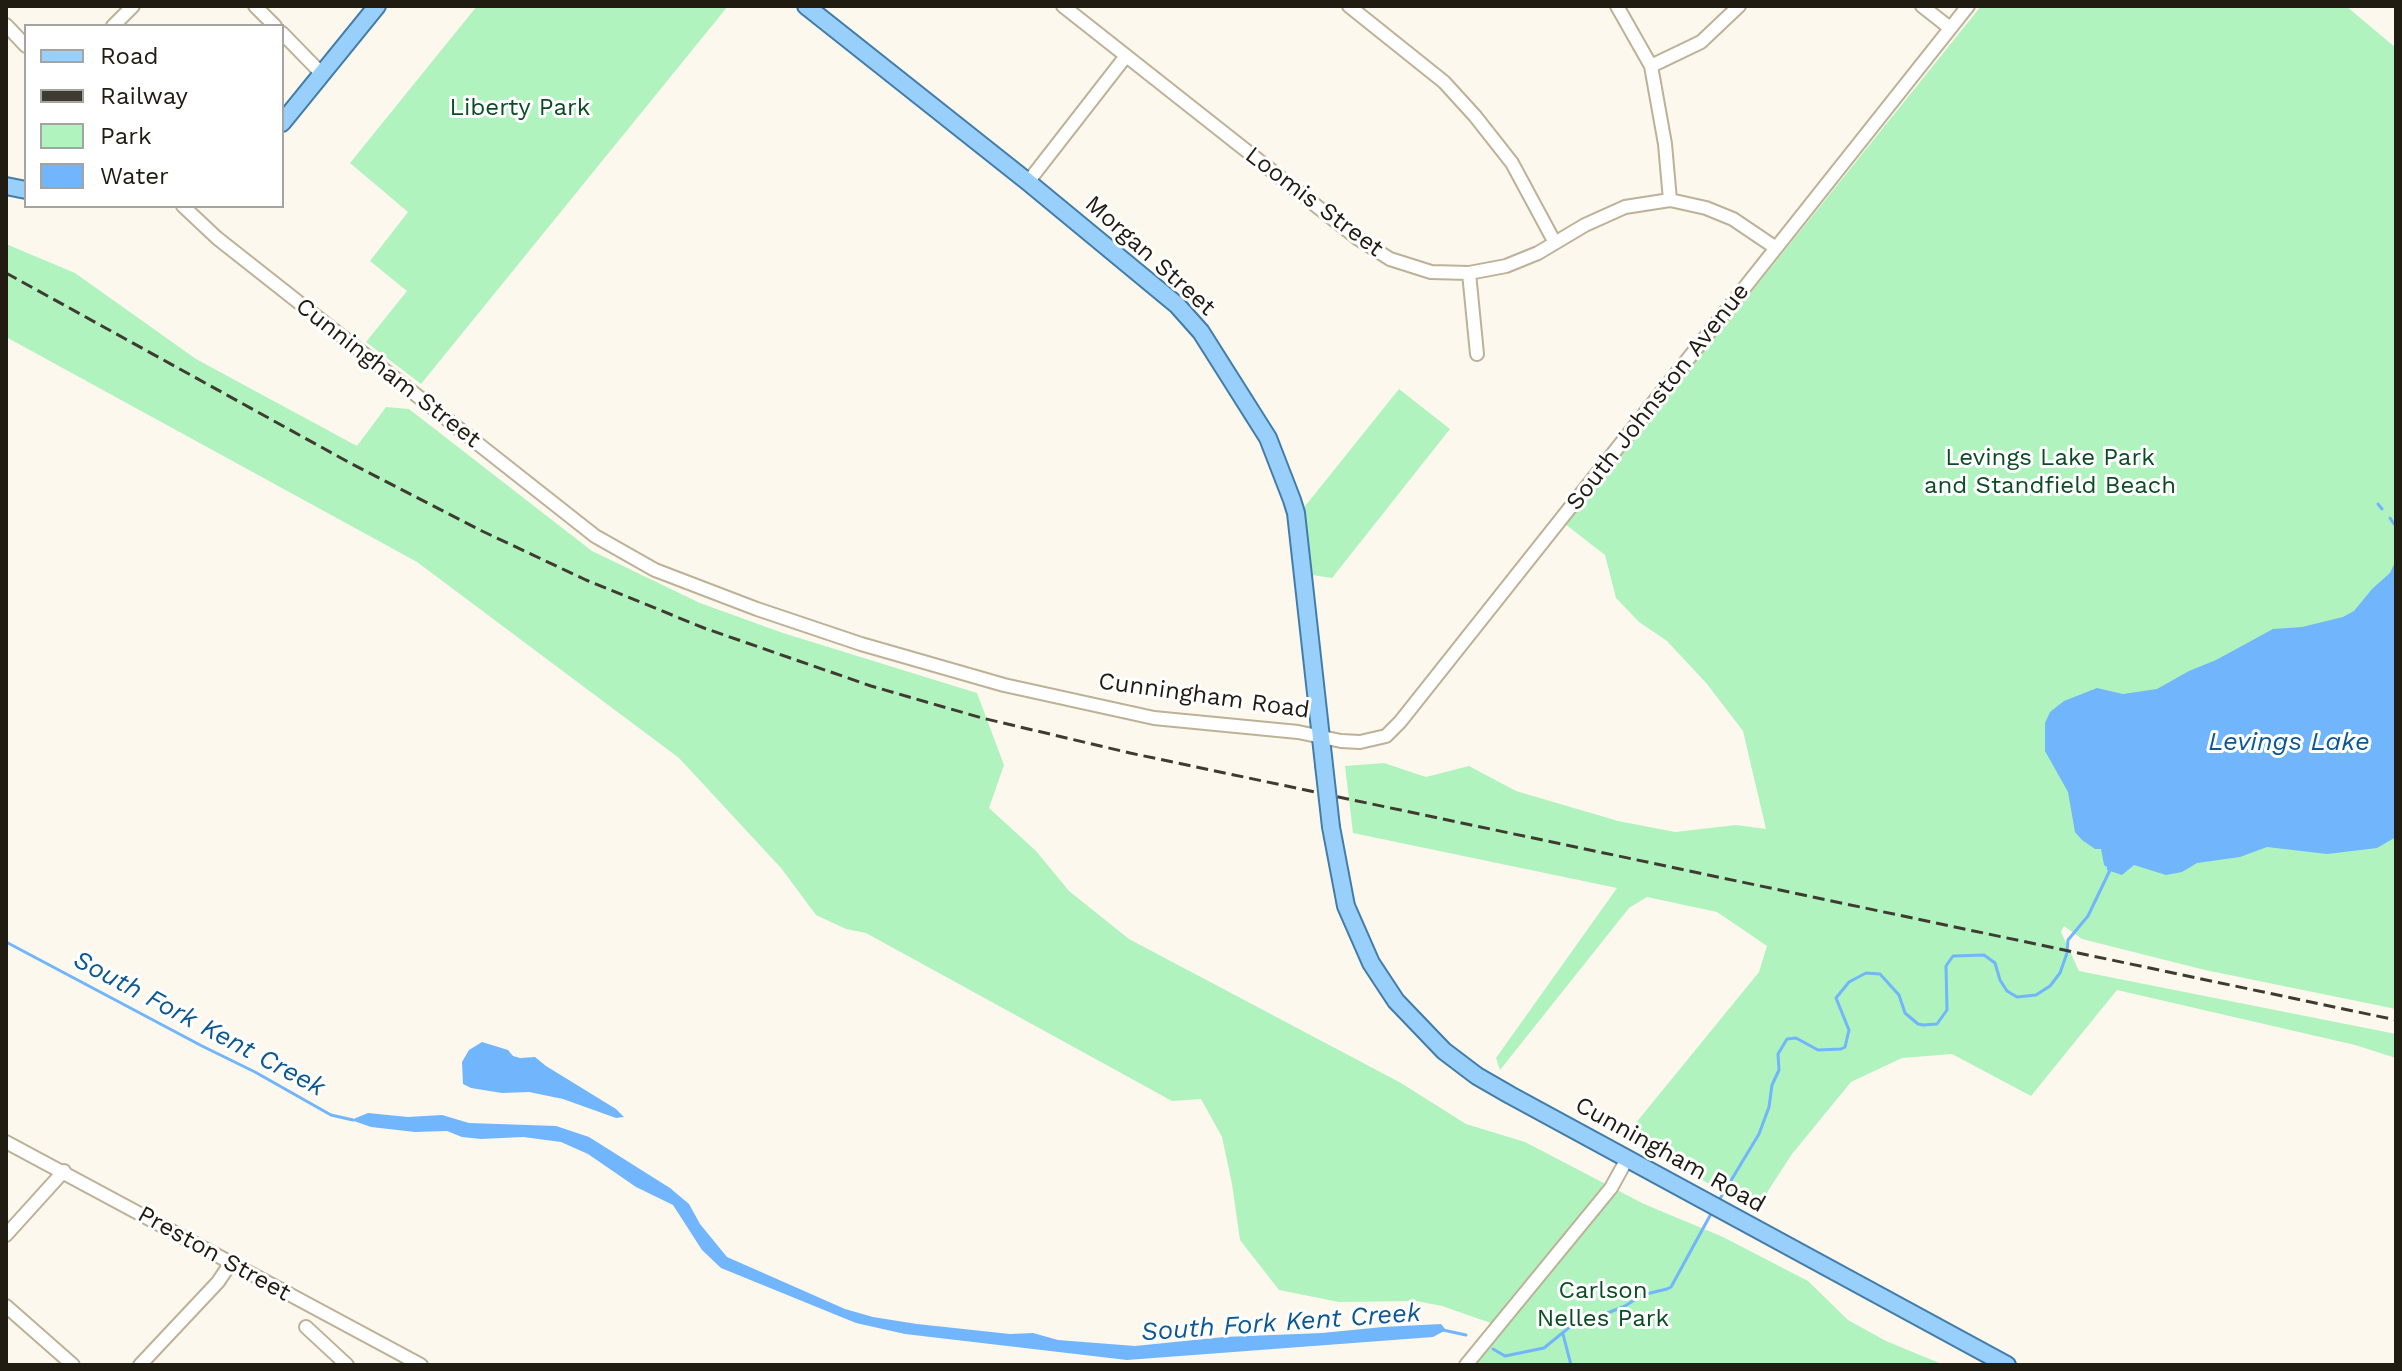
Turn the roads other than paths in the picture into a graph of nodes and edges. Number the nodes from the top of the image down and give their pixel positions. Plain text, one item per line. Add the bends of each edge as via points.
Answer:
1 (133, 6) edge
2 (255, 6) edge
3 (377, 6) edge
4 (806, 6) edge
5 (1063, 6) edge
6 (1349, 6) edge
7 (1617, 6) edge
8 (1739, 6) edge
9 (1922, 6) edge
10 (1968, 6) edge
11 (115, 24) edge
12 (273, 24) edge
13 (6, 25) edge
14 (1950, 28) junction
15 (284, 35) edge
16 (24, 44) edge
17 (1126, 56) junction
18 (1651, 66) junction
19 (322, 74) junction
20 (284, 121) edge
21 (1028, 182) junction
22 (1670, 200) junction
23 (185, 208) edge
24 (1554, 241) junction
25 (1776, 248) junction
26 (1469, 273) junction
27 (1477, 354) dead end
28 (595, 536) joint
29 (1322, 737) junction
30 (6, 1142) edge
31 (1627, 1159) junction
32 (64, 1171) junction
33 (6, 1235) edge
34 (230, 1264) junction
35 (6, 1306) edge
36 (306, 1327) dead end
37 (401, 1354) junction
38 (73, 1365) edge
39 (140, 1365) edge
40 (347, 1365) edge
41 (392, 1365) edge
42 (421, 1365) edge
43 (1466, 1365) edge
44 (2007, 1365) edge

1 - 11 street
2 - 12 street
3 - 19 main road
4 - 21 main road, Morgan Street
5 - 17 street, Loomis Street
6 - 24 street via 1444,82 1475,116 1512,163
7 - 18 street
8 - 18 street via 1701,42
9 - 14 street
10 - 14 street, South Johnston Avenue
13 - 16 street
14 - 25 street, South Johnston Avenue
15 - 19 street
17 - 21 street
17 - 26 street, Loomis Street via 1390,259 1431,272
18 - 22 street
19 - 20 main road
21 - 29 main road, Morgan Street via 1177,305 1201,332 1268,438 1296,513
22 - 24 street, Loomis Street via 1625,207
22 - 25 street, Loomis Street via 1733,219
23 - 28 street, Cunningham Street
24 - 26 street, Loomis Street via 1506,266
25 - 29 street, South Johnston Avenue via 1400,722 1386,736 1360,742
26 - 27 street
28 - 29 street, Cunningham Road via 655,570 757,609 1004,685 1154,718
29 - 31 main road, Cunningham Road, bridge via 1341,887 1352,925 1383,983 1411,1019 1477,1076
30 - 32 street, Preston Street
31 - 43 street via 1611,1188
31 - 44 main road, Cunningham Road
32 - 33 street
32 - 34 street, Preston Street
34 - 37 street, Preston Street
34 - 39 street
35 - 38 street
36 - 40 street
37 - 41 street
37 - 42 street, Preston Street

